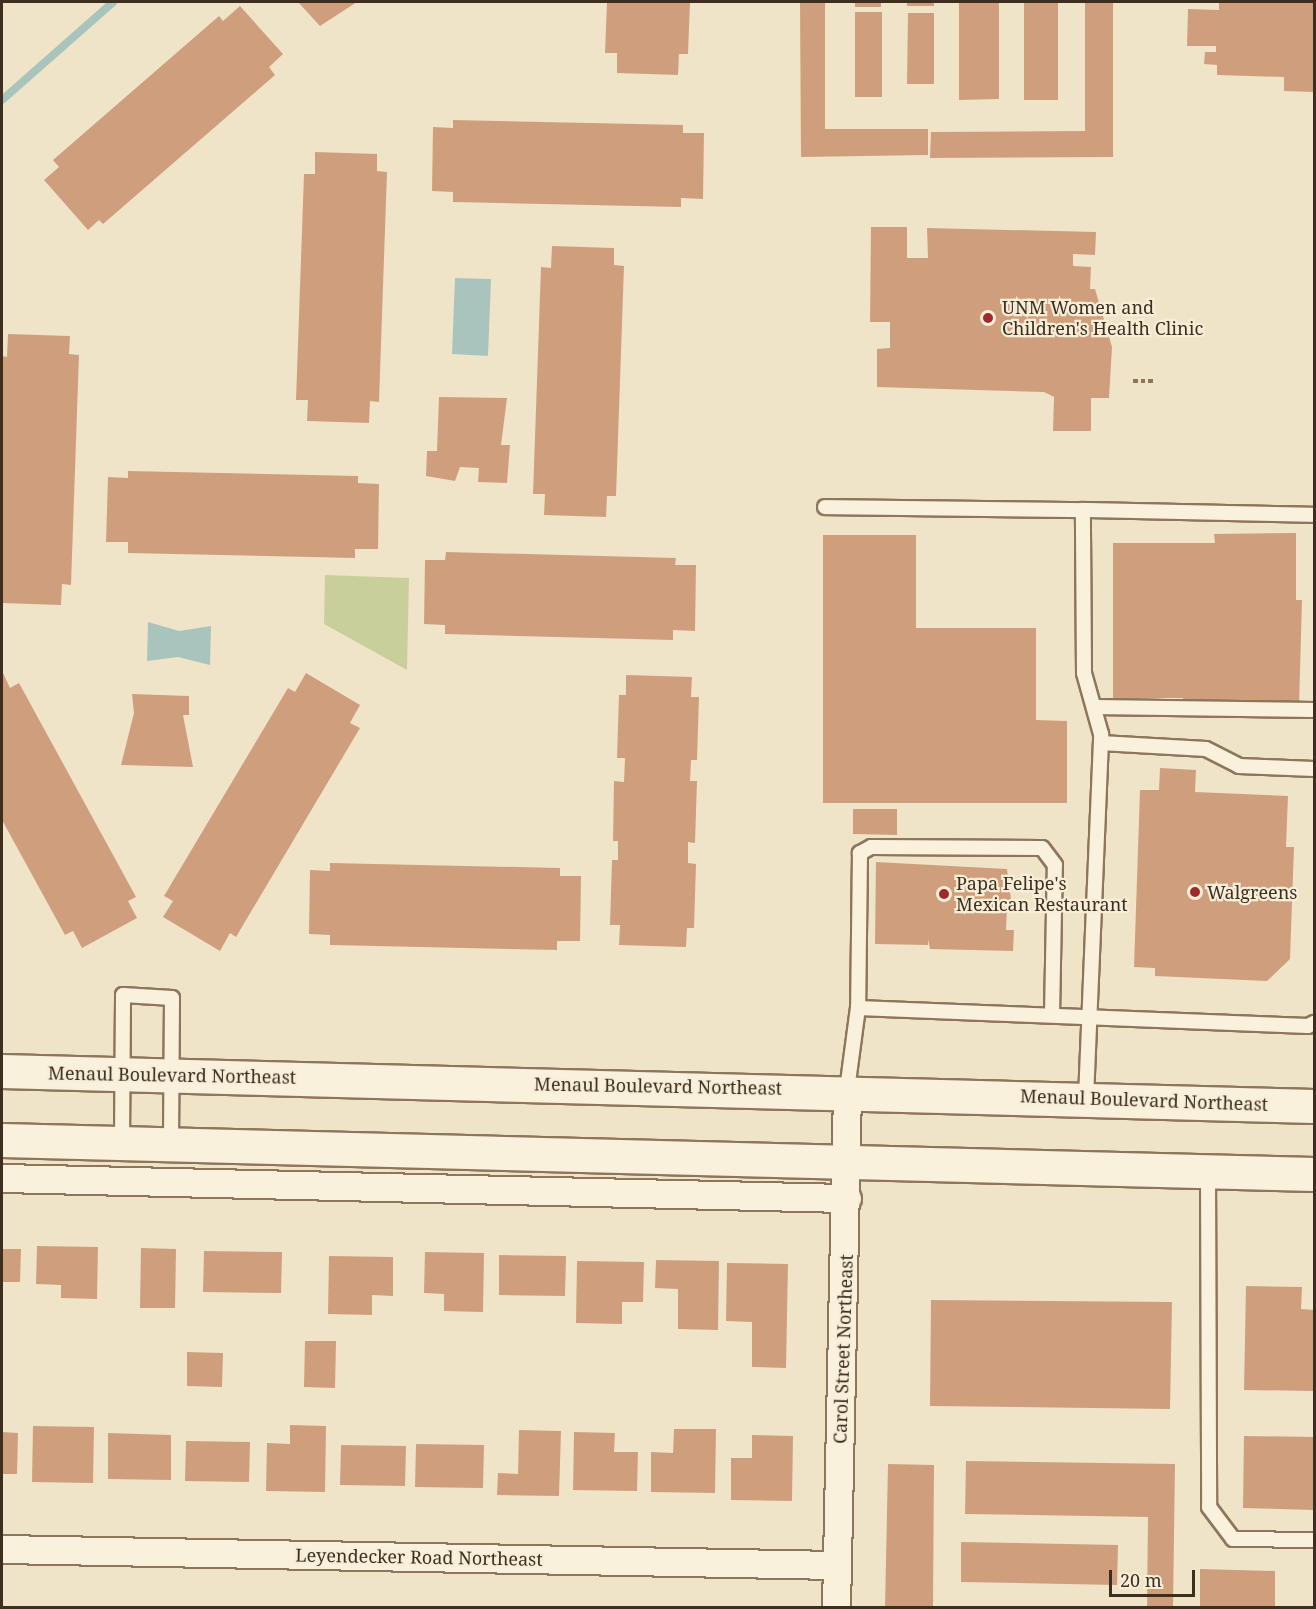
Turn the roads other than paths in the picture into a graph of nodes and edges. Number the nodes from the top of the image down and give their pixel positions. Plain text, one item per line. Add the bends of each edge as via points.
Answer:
1 (825, 507) dead end
2 (1083, 510) junction
3 (1314, 515) edge
4 (1094, 707) junction
5 (1314, 710) edge
6 (1101, 743) junction
7 (1314, 769) edge
8 (858, 1008) junction
9 (1052, 1016) junction
10 (1089, 1017) junction
11 (1314, 1023) edge
12 (2, 1071) edge
13 (123, 1074) junction
14 (172, 1074) junction
15 (847, 1090) junction
16 (1086, 1098) junction
17 (1314, 1106) edge
18 (2, 1140) edge
19 (122, 1142) junction
20 (171, 1144) junction
21 (847, 1160) junction
22 (1208, 1172) junction
23 (1314, 1174) edge
24 (2, 1179) edge
25 (847, 1198) junction
26 (1314, 1540) edge
27 (2, 1549) edge
28 (837, 1565) junction
29 (836, 1608) edge

1 - 2 lane
2 - 3 lane
2 - 4 lane via 1084,673
4 - 5 lane
4 - 6 lane
6 - 7 lane via 1206,749 1239,766
6 - 10 lane
8 - 9 lane
8 - 9 lane via 860,852 871,847 1042,848 1055,865
8 - 15 lane
9 - 10 lane
10 - 11 lane
10 - 16 lane
12 - 13 main road, Menaul Boulevard Northeast
13 - 14 main road, Menaul Boulevard Northeast
13 - 14 lane via 123,995 172,998
13 - 19 lane
14 - 15 main road, Menaul Boulevard Northeast
14 - 20 lane
15 - 16 main road, Menaul Boulevard Northeast
15 - 21 street, Carol Street Northeast
16 - 17 main road, Menaul Boulevard Northeast
18 - 19 main road
19 - 20 main road
20 - 21 main road
21 - 22 main road
21 - 25 street, Carol Street Northeast
22 - 23 main road
22 - 26 lane via 1209,1507 1233,1539
24 - 25 street
25 - 28 street, Carol Street Northeast
27 - 28 street, Leyendecker Road Northeast
28 - 29 street, Carol Street Northeast

